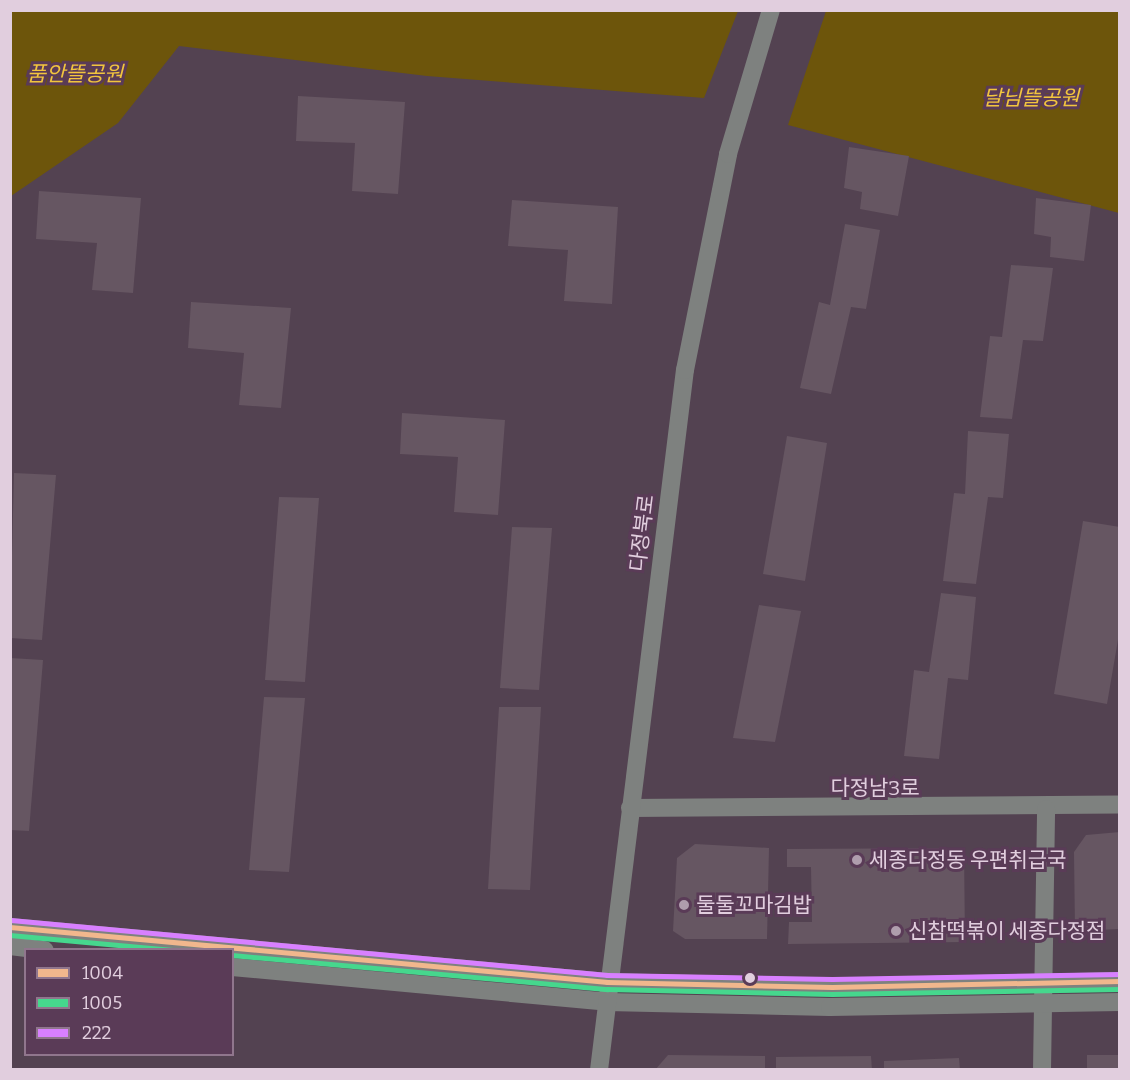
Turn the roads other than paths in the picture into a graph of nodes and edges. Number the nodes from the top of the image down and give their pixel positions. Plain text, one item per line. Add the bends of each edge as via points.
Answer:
1 (771, 10) edge
2 (1119, 805) edge
3 (630, 808) junction
4 (1046, 809) junction
5 (10, 927) edge
6 (10, 946) edge
7 (28, 948) edge
8 (234, 967) edge
9 (1119, 981) edge
10 (607, 982) junction
11 (1042, 982) junction
12 (608, 1002) junction
13 (1119, 1002) edge
14 (1042, 1006) junction
15 (599, 1070) edge
16 (1042, 1070) edge

1 - 3 street, 다정북로 via 728,153 685,370
2 - 4 street, 다정남3로
3 - 4 street, 다정남3로
3 - 10 street, 다정북로
4 - 11 street
5 - 10 street
6 - 7 street
8 - 12 street
9 - 11 street
10 - 11 street via 832,987
10 - 12 street, 다정북로
11 - 14 street
12 - 14 street
12 - 15 street, 다정북로
13 - 14 street
14 - 16 street

